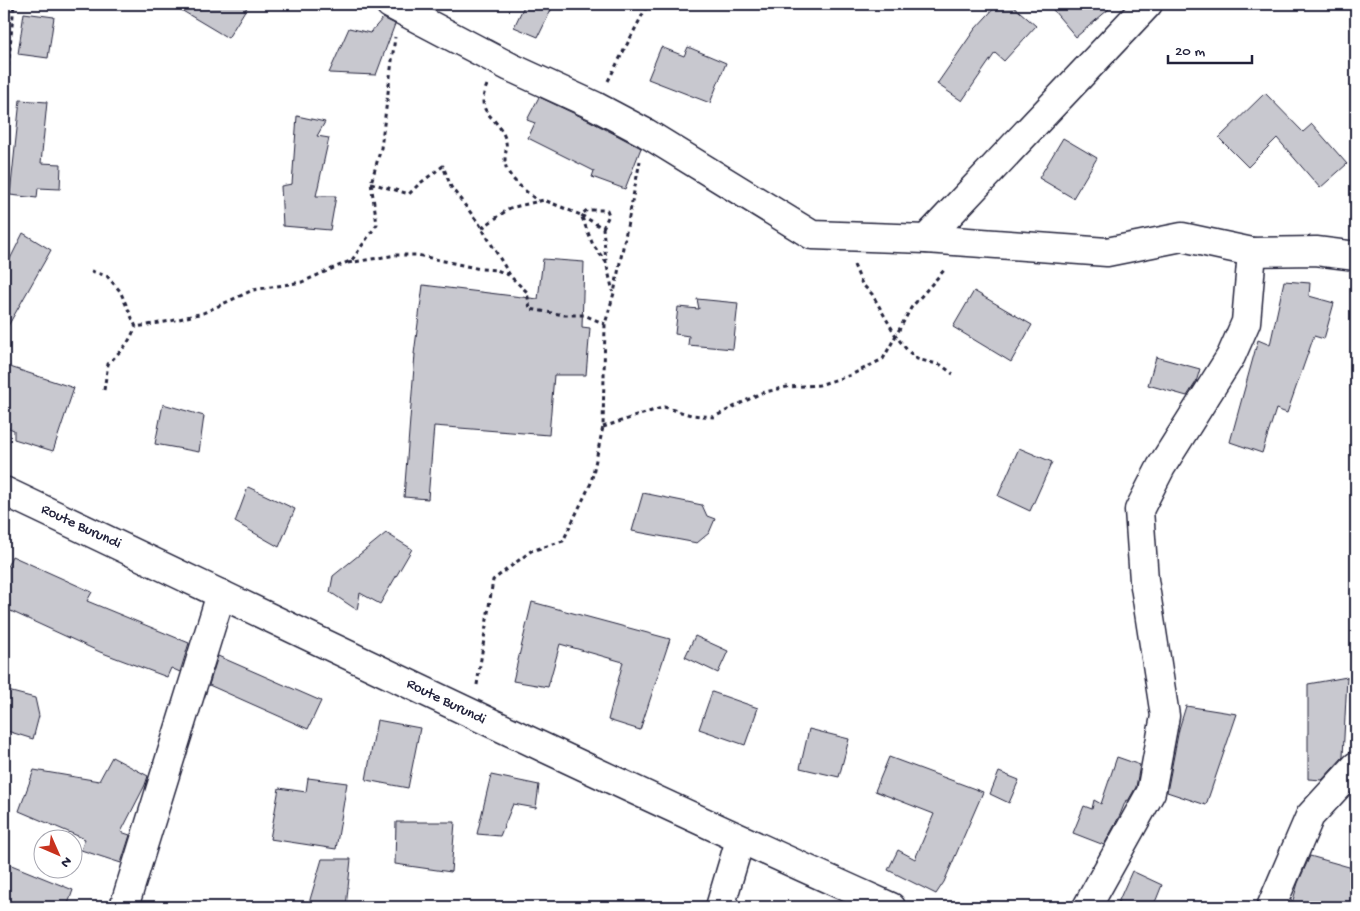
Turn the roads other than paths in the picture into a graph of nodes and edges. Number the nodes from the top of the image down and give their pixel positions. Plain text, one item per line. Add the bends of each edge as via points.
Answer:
1 (1148, 4) edge
2 (394, 6) edge
3 (926, 239) junction
4 (1252, 252) junction
5 (1356, 256) edge
6 (4, 491) edge
7 (221, 594) junction
8 (1356, 766) edge
9 (740, 840) junction
10 (124, 907) edge
11 (720, 907) edge
12 (891, 907) edge
13 (1087, 907) edge
14 (1271, 907) edge

1 - 3 street
2 - 3 street via 646,133 812,236
3 - 4 street via 1107,252 1182,237
4 - 5 street via 1316,251
4 - 13 street via 1246,322 1231,356 1161,467 1139,510 1144,580 1165,716 1151,792
6 - 7 street, Route Burundi
7 - 9 street, Route Burundi
7 - 10 street
8 - 14 street via 1310,816
9 - 11 street
9 - 12 street, Route Burundi

